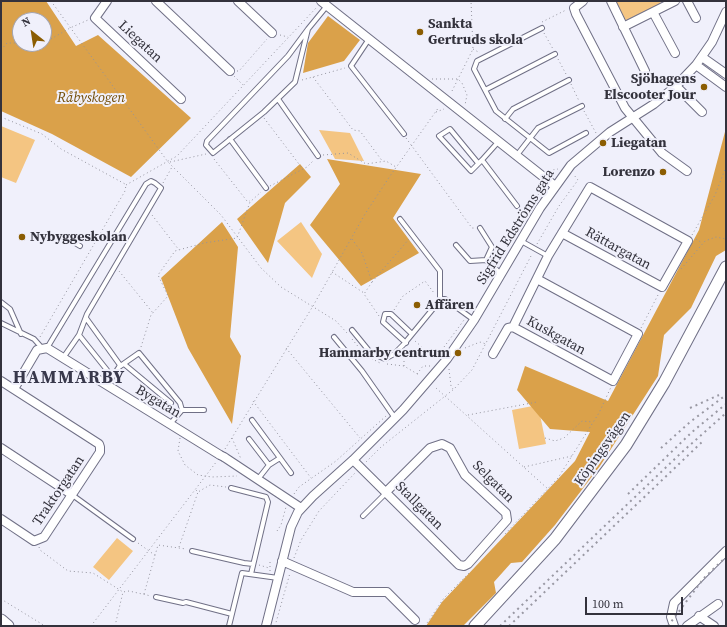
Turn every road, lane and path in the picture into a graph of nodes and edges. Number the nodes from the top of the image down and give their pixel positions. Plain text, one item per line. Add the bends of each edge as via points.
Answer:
1 (51, 1) edge
2 (107, 1) edge
3 (156, 1) edge
4 (238, 1) edge
5 (471, 1) edge
6 (583, 1) edge
7 (611, 1) edge
8 (687, 1) edge
9 (670, 2) edge
10 (323, 3) edge
11 (654, 12) junction
12 (726, 12) edge
13 (95, 18) junction
14 (696, 18) dead end
15 (623, 27) junction
16 (70, 28) junction
17 (542, 28) dead end
18 (308, 29) junction
19 (272, 33) junction
20 (289, 37) junction
21 (52, 39) edge
22 (369, 39) junction
23 (12, 43) edge
24 (1, 50) edge
25 (675, 53) dead end
26 (555, 54) dead end
27 (702, 57) junction
28 (696, 65) junction
29 (351, 66) junction
30 (230, 71) junction
31 (645, 71) dead end
32 (726, 74) edge
33 (313, 77) junction
34 (430, 78) dead end
35 (458, 79) junction
36 (568, 80) dead end
37 (295, 82) junction
38 (244, 86) junction
39 (676, 86) junction
40 (726, 87) edge
41 (485, 90) junction
42 (452, 91) dead end
43 (181, 99) dead end
44 (278, 99) junction
45 (582, 106) dead end
46 (439, 107) dead end
47 (448, 107) dead end
48 (461, 111) junction
49 (435, 112) junction
50 (702, 112) dead end
51 (261, 115) junction
52 (1, 116) edge
53 (632, 118) junction
54 (505, 119) junction
55 (586, 133) dead end
56 (404, 134) joint
57 (530, 138) junction
58 (230, 139) junction
59 (500, 141) junction
60 (411, 147) junction
61 (213, 153) junction
62 (517, 155) junction
63 (318, 156) junction
64 (480, 161) junction
65 (168, 162) junction
66 (383, 162) junction
67 (172, 166) junction
68 (396, 167) junction
69 (726, 167) edge
70 (303, 169) junction
71 (687, 171) dead end
72 (578, 180) dead end
73 (126, 185) junction
74 (555, 186) junction
75 (161, 188) junction
76 (266, 188) junction
77 (251, 201) junction
78 (517, 206) dead end
79 (148, 210) junction
80 (400, 219) dead end
81 (480, 228) dead end
82 (562, 232) junction
83 (484, 234) junction
84 (412, 236) junction
85 (237, 238) junction
86 (351, 238) junction
87 (726, 238) edge
88 (690, 239) junction
89 (70, 240) dead end
90 (521, 241) junction
91 (702, 243) junction
92 (456, 245) dead end
93 (80, 246) dead end
94 (534, 248) junction
95 (179, 250) junction
96 (548, 256) junction
97 (486, 260) junction
98 (115, 266) junction
99 (726, 267) edge
100 (681, 269) dead end
101 (332, 272) junction
102 (501, 275) junction
103 (537, 279) junction
104 (372, 282) junction
105 (662, 287) junction
106 (364, 294) junction
107 (440, 300) junction
108 (1, 302) edge
109 (313, 306) junction
110 (153, 313) junction
111 (391, 314) junction
112 (86, 318) junction
113 (474, 320) junction
114 (383, 322) junction
115 (1, 323) edge
116 (513, 327) junction
117 (352, 330) dead end
118 (21, 334) junction
119 (638, 334) junction
120 (79, 335) junction
121 (411, 336) junction
122 (334, 337) dead end
123 (405, 343) junction
124 (486, 344) junction
125 (286, 347) junction
126 (44, 348) junction
127 (462, 349) dead end
128 (139, 353) junction
129 (493, 354) dead end
130 (63, 358) junction
131 (436, 359) dead end
132 (432, 363) dead end
133 (124, 364) junction
134 (404, 366) dead end
135 (431, 366) junction
136 (449, 366) dead end
137 (119, 367) junction
138 (107, 370) dead end
139 (428, 371) dead end
140 (417, 374) dead end
141 (1, 381) edge
142 (613, 381) junction
143 (107, 386) junction
144 (436, 388) dead end
145 (14, 389) junction
146 (454, 389) junction
147 (446, 396) junction
148 (253, 401) junction
149 (537, 402) dead end
150 (171, 403) dead end
151 (182, 410) junction
152 (204, 410) dead end
153 (393, 415) junction
154 (467, 415) junction
155 (252, 420) dead end
156 (593, 422) junction
157 (170, 424) junction
158 (184, 432) junction
159 (545, 438) dead end
160 (249, 439) dead end
161 (361, 439) junction
162 (1, 448) edge
163 (572, 456) junction
164 (280, 458) junction
165 (353, 460) junction
166 (269, 465) junction
167 (237, 466) junction
168 (524, 467) junction
169 (245, 470) junction
170 (291, 473) dead end
171 (206, 477) junction
172 (258, 479) junction
173 (312, 479) junction
174 (231, 488) joint
175 (196, 490) junction
176 (198, 492) junction
177 (386, 492) junction
178 (71, 494) junction
179 (290, 500) junction
180 (301, 508) junction
181 (363, 516) dead end
182 (1, 519) edge
183 (278, 531) dead end
184 (133, 539) joint
185 (35, 540) junction
186 (179, 548) junction
187 (149, 551) junction
188 (192, 551) joint
189 (726, 551) edge
190 (156, 556) junction
191 (282, 562) junction
192 (253, 564) junction
193 (468, 564) joint
194 (292, 565) junction
195 (270, 568) dead end
196 (251, 574) junction
197 (278, 578) junction
198 (118, 590) junction
199 (123, 592) junction
200 (144, 594) junction
201 (156, 597) joint
202 (1, 599) edge
203 (718, 604) dead end
204 (232, 614) junction
205 (700, 616) junction
206 (1, 620) edge
207 (415, 620) dead end
208 (8, 626) edge
209 (45, 626) edge
210 (91, 626) edge
211 (115, 626) edge
212 (229, 626) edge
213 (266, 626) edge
214 (275, 626) edge
215 (475, 626) edge
216 (674, 626) edge
217 (687, 626) edge
218 (714, 626) edge

1 - 16 path
2 - 13 street
3 - 30 street
4 - 19 street
5 - 35 path via 473,50
6 - 53 street via 574,8 620,100
7 - 15 street
8 - 14 street
9 - 11 street
10 - 18 lane
10 - 20 path
10 - 22 street
11 - 15 street
11 - 25 street
12 - 27 street, Sigfrid Edströms gata
13 - 16 path
13 - 43 street, Liegatan
15 - 31 street
16 - 21 path
16 - 65 path
17 - 41 lane via 477,61 474,69
18 - 37 lane
18 - 61 lane via 288,56 207,141 206,145
19 - 20 path
19 - 30 path via 239,71
20 - 38 path
22 - 29 lane
22 - 48 street
23 - 24 path via 7,43
26 - 41 lane
27 - 28 street, Sigfrid Edströms gata
27 - 32 street
28 - 39 street, Sigfrid Edströms gata
28 - 40 street
29 - 33 path
29 - 56 lane
30 - 38 path
33 - 37 path
33 - 66 path via 353,130 360,131
34 - 35 path
35 - 42 path
35 - 48 path via 467,95
36 - 54 lane via 513,109
37 - 44 lane
38 - 65 path via 177,156
39 - 50 street
39 - 53 street, Sigfrid Edströms gata
41 - 54 lane via 496,111
44 - 51 lane
44 - 63 lane
45 - 57 lane via 538,128
46 - 49 path
47 - 49 path
48 - 59 street
49 - 60 path
51 - 58 lane
51 - 70 path
52 - 73 path via 42,134 61,149
53 - 71 street via 662,153
53 - 74 street, Sigfrid Edströms gata via 610,132 571,164
54 - 57 lane
55 - 57 lane via 549,153
56 - 60 path
57 - 62 lane
58 - 61 lane
58 - 76 lane
59 - 62 street
59 - 64 lane
60 - 68 path
60 - 83 path via 472,228
61 - 65 path
61 - 77 path via 214,159 246,201
62 - 74 street
63 - 66 path via 348,153 366,164
63 - 70 path
64 - 64 lane via 471,171 439,136 450,129
64 - 78 lane
65 - 67 path
65 - 73 path
66 - 68 path via 386,161
67 - 75 path
67 - 85 path via 222,215
68 - 86 path
69 - 88 path via 715,195
70 - 76 path
72 - 94 path via 558,206
73 - 126 path via 125,191 40,335
74 - 90 street, Sigfrid Edströms gata
75 - 79 lane
75 - 126 lane via 151,181 146,184
76 - 77 path
77 - 85 path
79 - 95 path
79 - 98 lane
80 - 84 lane
81 - 83 lane
82 - 88 street, Kuskgatan via 590,187
82 - 96 street, Kuskgatan
82 - 105 street, Rättargatan
83 - 97 lane via 492,247
84 - 104 path
84 - 107 lane via 440,271
85 - 95 path
85 - 109 path via 261,268 281,287
86 - 101 path
86 - 104 path via 362,252
87 - 91 path via 716,237
88 - 91 path
88 - 105 street
89 - 93 lane
90 - 94 lane
90 - 102 street, Sigfrid Edströms gata
91 - 100 path
92 - 97 lane via 470,261
94 - 96 lane
94 - 124 path
95 - 110 path via 174,251 158,276 168,296
96 - 103 street, Kuskgatan
97 - 102 lane
98 - 110 path
98 - 112 lane
99 - 215 main road, Köpingsvägen via 664,383 626,446 555,539
101 - 106 path
101 - 109 path
102 - 113 street, Sigfrid Edströms gata
103 - 116 street, Kuskgatan
103 - 119 street
104 - 106 path
105 - 119 path
106 - 114 path
107 - 111 path via 425,281 403,296
107 - 113 lane via 445,299
107 - 121 lane
108 - 118 lane via 10,309
109 - 125 path
110 - 128 path
111 - 114 lane via 385,314
111 - 121 lane
112 - 120 lane
112 - 137 lane
113 - 153 street, Sigfrid Edströms gata via 447,359
114 - 123 lane
115 - 118 lane
116 - 129 street via 508,328
116 - 142 street, Kuskgatan
117 - 123 lane via 370,352 380,358 389,357
118 - 126 lane via 34,339
119 - 142 street
120 - 130 lane
120 - 138 lane
121 - 123 lane
121 - 131 path
122 - 153 lane
123 - 134 path
124 - 127 path via 480,342
124 - 146 path via 472,370
125 - 148 path
125 - 161 path
126 - 130 street, Bygatan
126 - 145 street via 37,350
128 - 133 lane
128 - 151 lane via 180,403
130 - 143 street, Bygatan
132 - 135 path
133 - 137 lane
133 - 150 lane
135 - 139 path
135 - 140 path via 424,366
136 - 146 path via 450,382
137 - 143 lane
141 - 145 street
142 - 156 path via 608,396
143 - 157 street, Bygatan
144 - 147 path
145 - 178 street, Traktorgatan via 99,444 100,452
146 - 147 path
147 - 154 path
148 - 167 path via 232,437 242,459
148 - 173 path
149 - 154 path
151 - 152 lane
151 - 157 lane
153 - 161 path
153 - 165 street, Sigfrid Edströms gata
154 - 168 path
155 - 164 lane
156 - 159 path via 582,421 564,438
156 - 163 path
157 - 158 street, Bygatan
158 - 167 street, Bygatan
158 - 171 path via 179,441 178,451 185,465 198,475
160 - 166 lane
161 - 173 path
162 - 178 street
163 - 168 path
163 - 168 path via 548,489
164 - 166 lane
164 - 170 lane
165 - 177 street, Stallgatan
165 - 180 street, Sigfrid Edströms gata
166 - 172 lane
167 - 169 street, Bygatan
169 - 171 path via 242,475
169 - 172 street, Bygatan
171 - 175 path
172 - 179 street, Bygatan
173 - 179 path via 300,487
174 - 176 path via 210,485
174 - 192 lane via 266,497 268,502
175 - 176 path
175 - 187 path
176 - 186 path
177 - 181 lane
177 - 193 street, Stallgatan via 460,565
177 - 193 street, Selgatan via 430,448 437,445 447,446 464,475 506,513 507,520 504,525
178 - 184 lane
178 - 185 street, Traktorgatan via 44,537
179 - 180 street, Bygatan
179 - 183 path
180 - 191 street, Sigfrid Edströms gata via 291,527
182 - 185 street
184 - 187 path
185 - 198 path via 40,550 68,571 93,573
186 - 188 path
186 - 190 path via 158,546
187 - 190 path
187 - 198 path
188 - 192 lane
189 - 216 street via 674,603 671,617
190 - 200 path
191 - 194 street
191 - 197 street, Sigfrid Edströms gata
192 - 195 path
192 - 196 lane
194 - 207 street via 353,592 386,592
194 - 214 path
196 - 197 lane
196 - 204 lane via 242,573
197 - 213 street, Sigfrid Edströms gata
198 - 199 path
198 - 210 path
199 - 200 path via 129,590
199 - 211 path
200 - 201 path
201 - 204 lane
202 - 209 path
203 - 205 street
204 - 212 lane
205 - 217 street
205 - 218 street
206 - 208 main road

